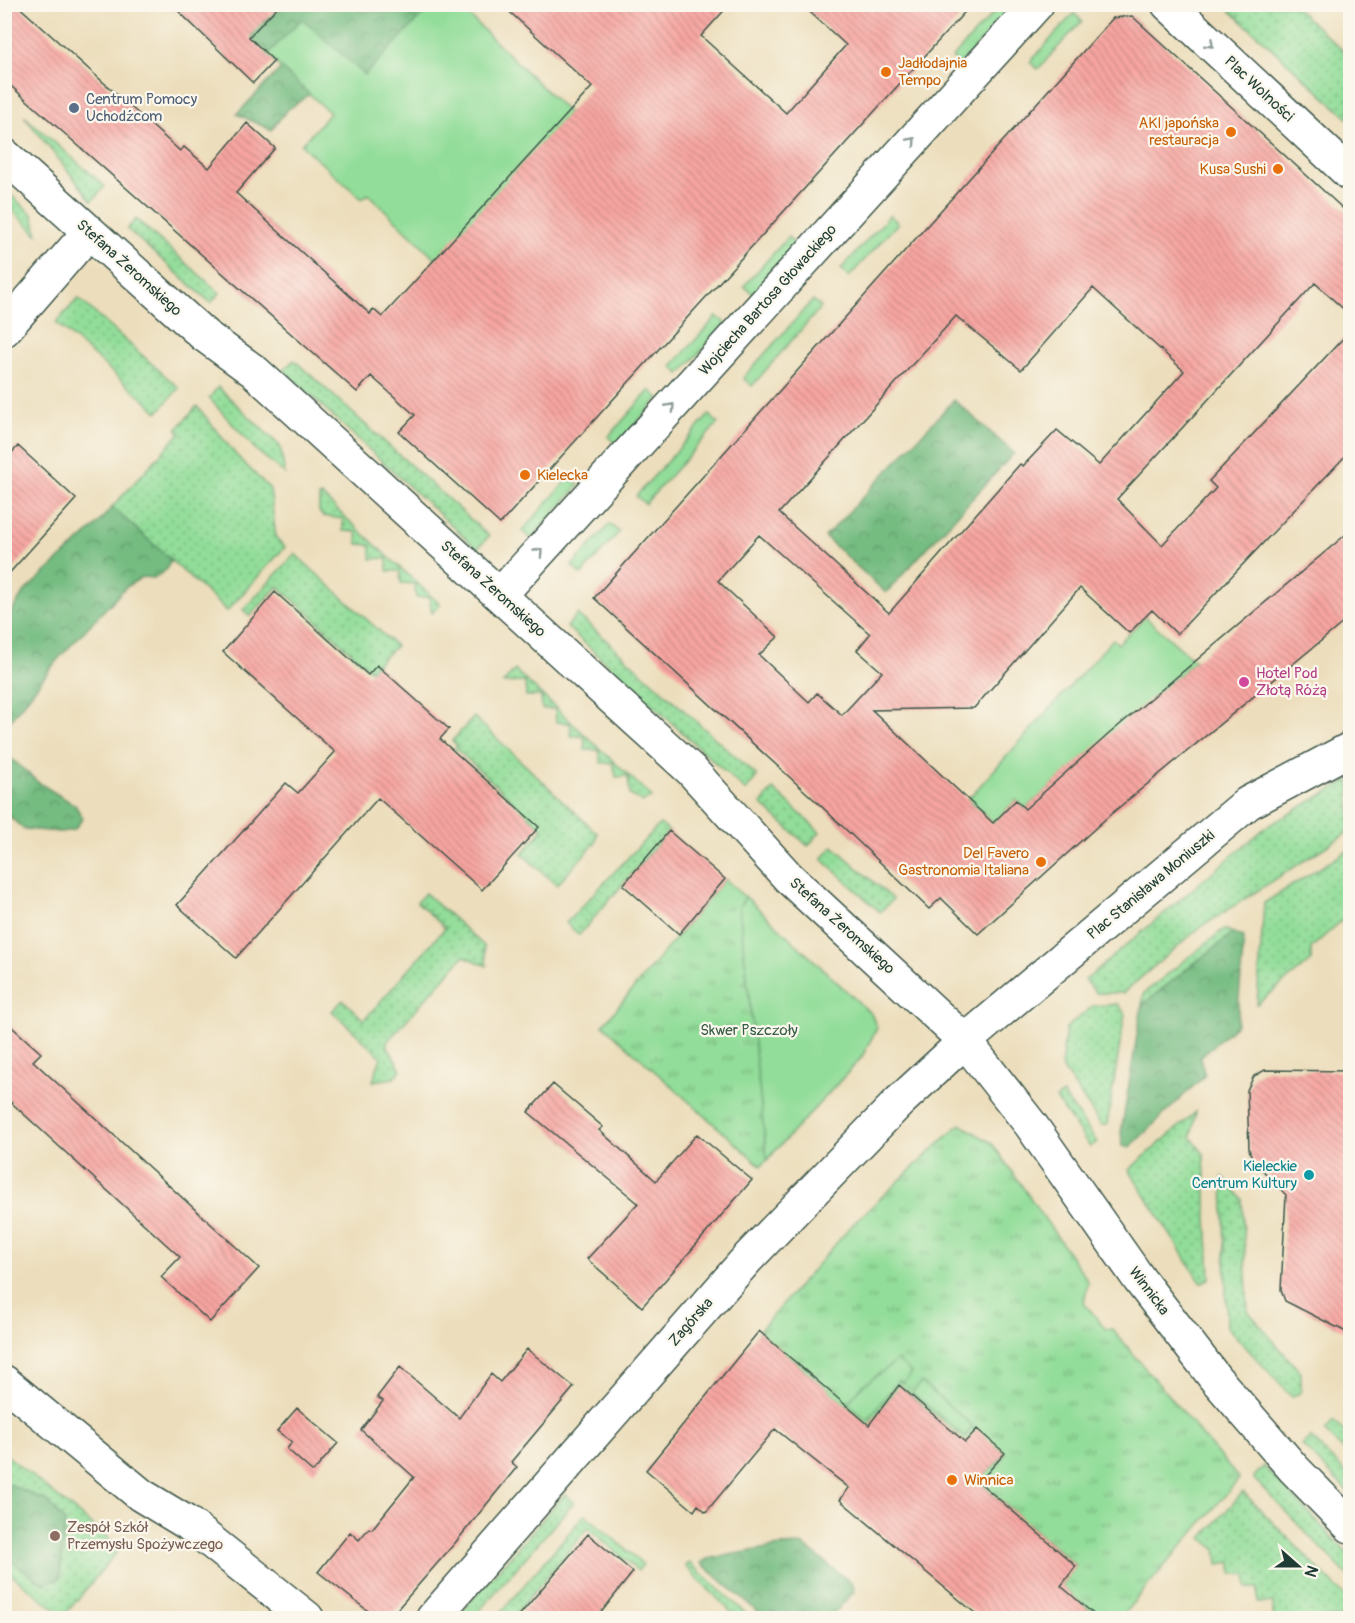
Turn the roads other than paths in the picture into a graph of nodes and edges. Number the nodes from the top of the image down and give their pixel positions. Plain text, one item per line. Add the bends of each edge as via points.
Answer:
1 (1037, 4) edge
2 (1168, 4) edge
3 (4, 155) edge
4 (1350, 174) edge
5 (89, 232) junction
6 (4, 330) edge
7 (500, 595) junction
8 (1350, 749) edge
9 (964, 1041) junction
10 (4, 1382) edge
11 (1350, 1526) edge
12 (307, 1618) edge
13 (434, 1618) edge

7 -> 1 street, Wojciecha Bartosa Głowackiego
2 -> 4 street, Plac Wolności
3 - 5 street, Stefana Żeromskiego
5 - 6 street
5 - 7 street, Stefana Żeromskiego via 204,335 255,372
7 - 9 street, Stefana Żeromskiego via 691,770 789,878
8 - 9 street, Plac Stanisława Moniuszki via 1248,803
9 - 11 street, Winnicka via 1215,1378
9 - 13 street, Zagórska via 795,1206
10 - 12 street via 141,1495 189,1524

